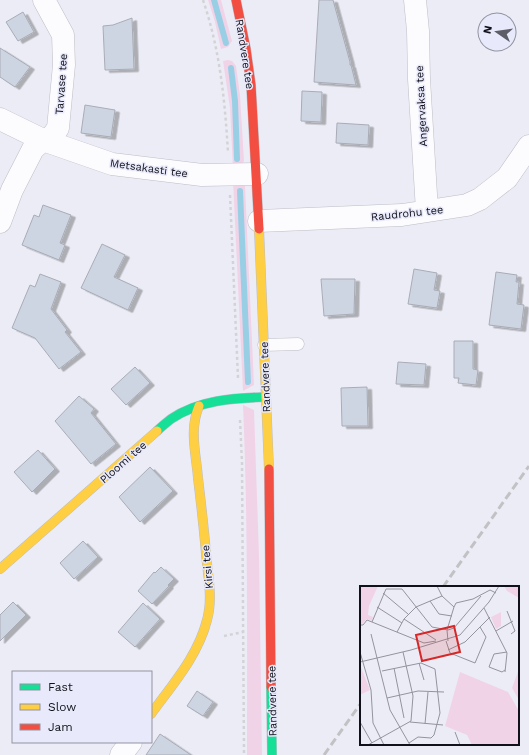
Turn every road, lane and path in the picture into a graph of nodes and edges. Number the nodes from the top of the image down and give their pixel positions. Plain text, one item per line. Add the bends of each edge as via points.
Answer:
1 (44, 0) edge
2 (203, 0) edge
3 (236, 0) edge
4 (415, 0) edge
5 (0, 119) edge
6 (43, 140) junction
7 (529, 146) edge
8 (228, 156) dead end
9 (257, 174) junction
10 (230, 190) dead end
11 (427, 211) junction
12 (259, 221) junction
13 (0, 222) edge
14 (298, 344) dead end
15 (264, 345) junction
16 (238, 383) dead end
17 (266, 397) junction
18 (199, 406) junction
19 (240, 413) dead end
20 (0, 569) edge
21 (152, 713) edge
22 (130, 743) edge
23 (121, 755) edge
24 (244, 755) edge
25 (272, 755) edge

1 - 6 street, Tarvase tee via 63,35 64,65 58,128 51,138
2 - 8 path via 222,82
3 - 9 street, Randvere tee via 251,85
4 - 11 street, Angervaksa tee
5 - 6 street, Metsakasti tee
6 - 9 street, Metsakasti tee via 112,164 202,175
6 - 13 street, Tarvase tee via 33,149 12,190
7 - 11 street, Raudrohu tee via 507,178 480,199 467,205
9 - 12 street, Randvere tee
10 - 16 path
11 - 12 street, Raudrohu tee via 402,215
12 - 15 street, Randvere tee
14 - 15 lane
15 - 17 street, Randvere tee
17 - 18 street, Ploomi tee via 228,399
17 - 25 street, Randvere tee
18 - 20 street, Ploomi tee via 171,419
18 - 21 street, Kirsi tee via 195,412 193,432 210,605 201,640
19 - 24 path
22 - 23 street

